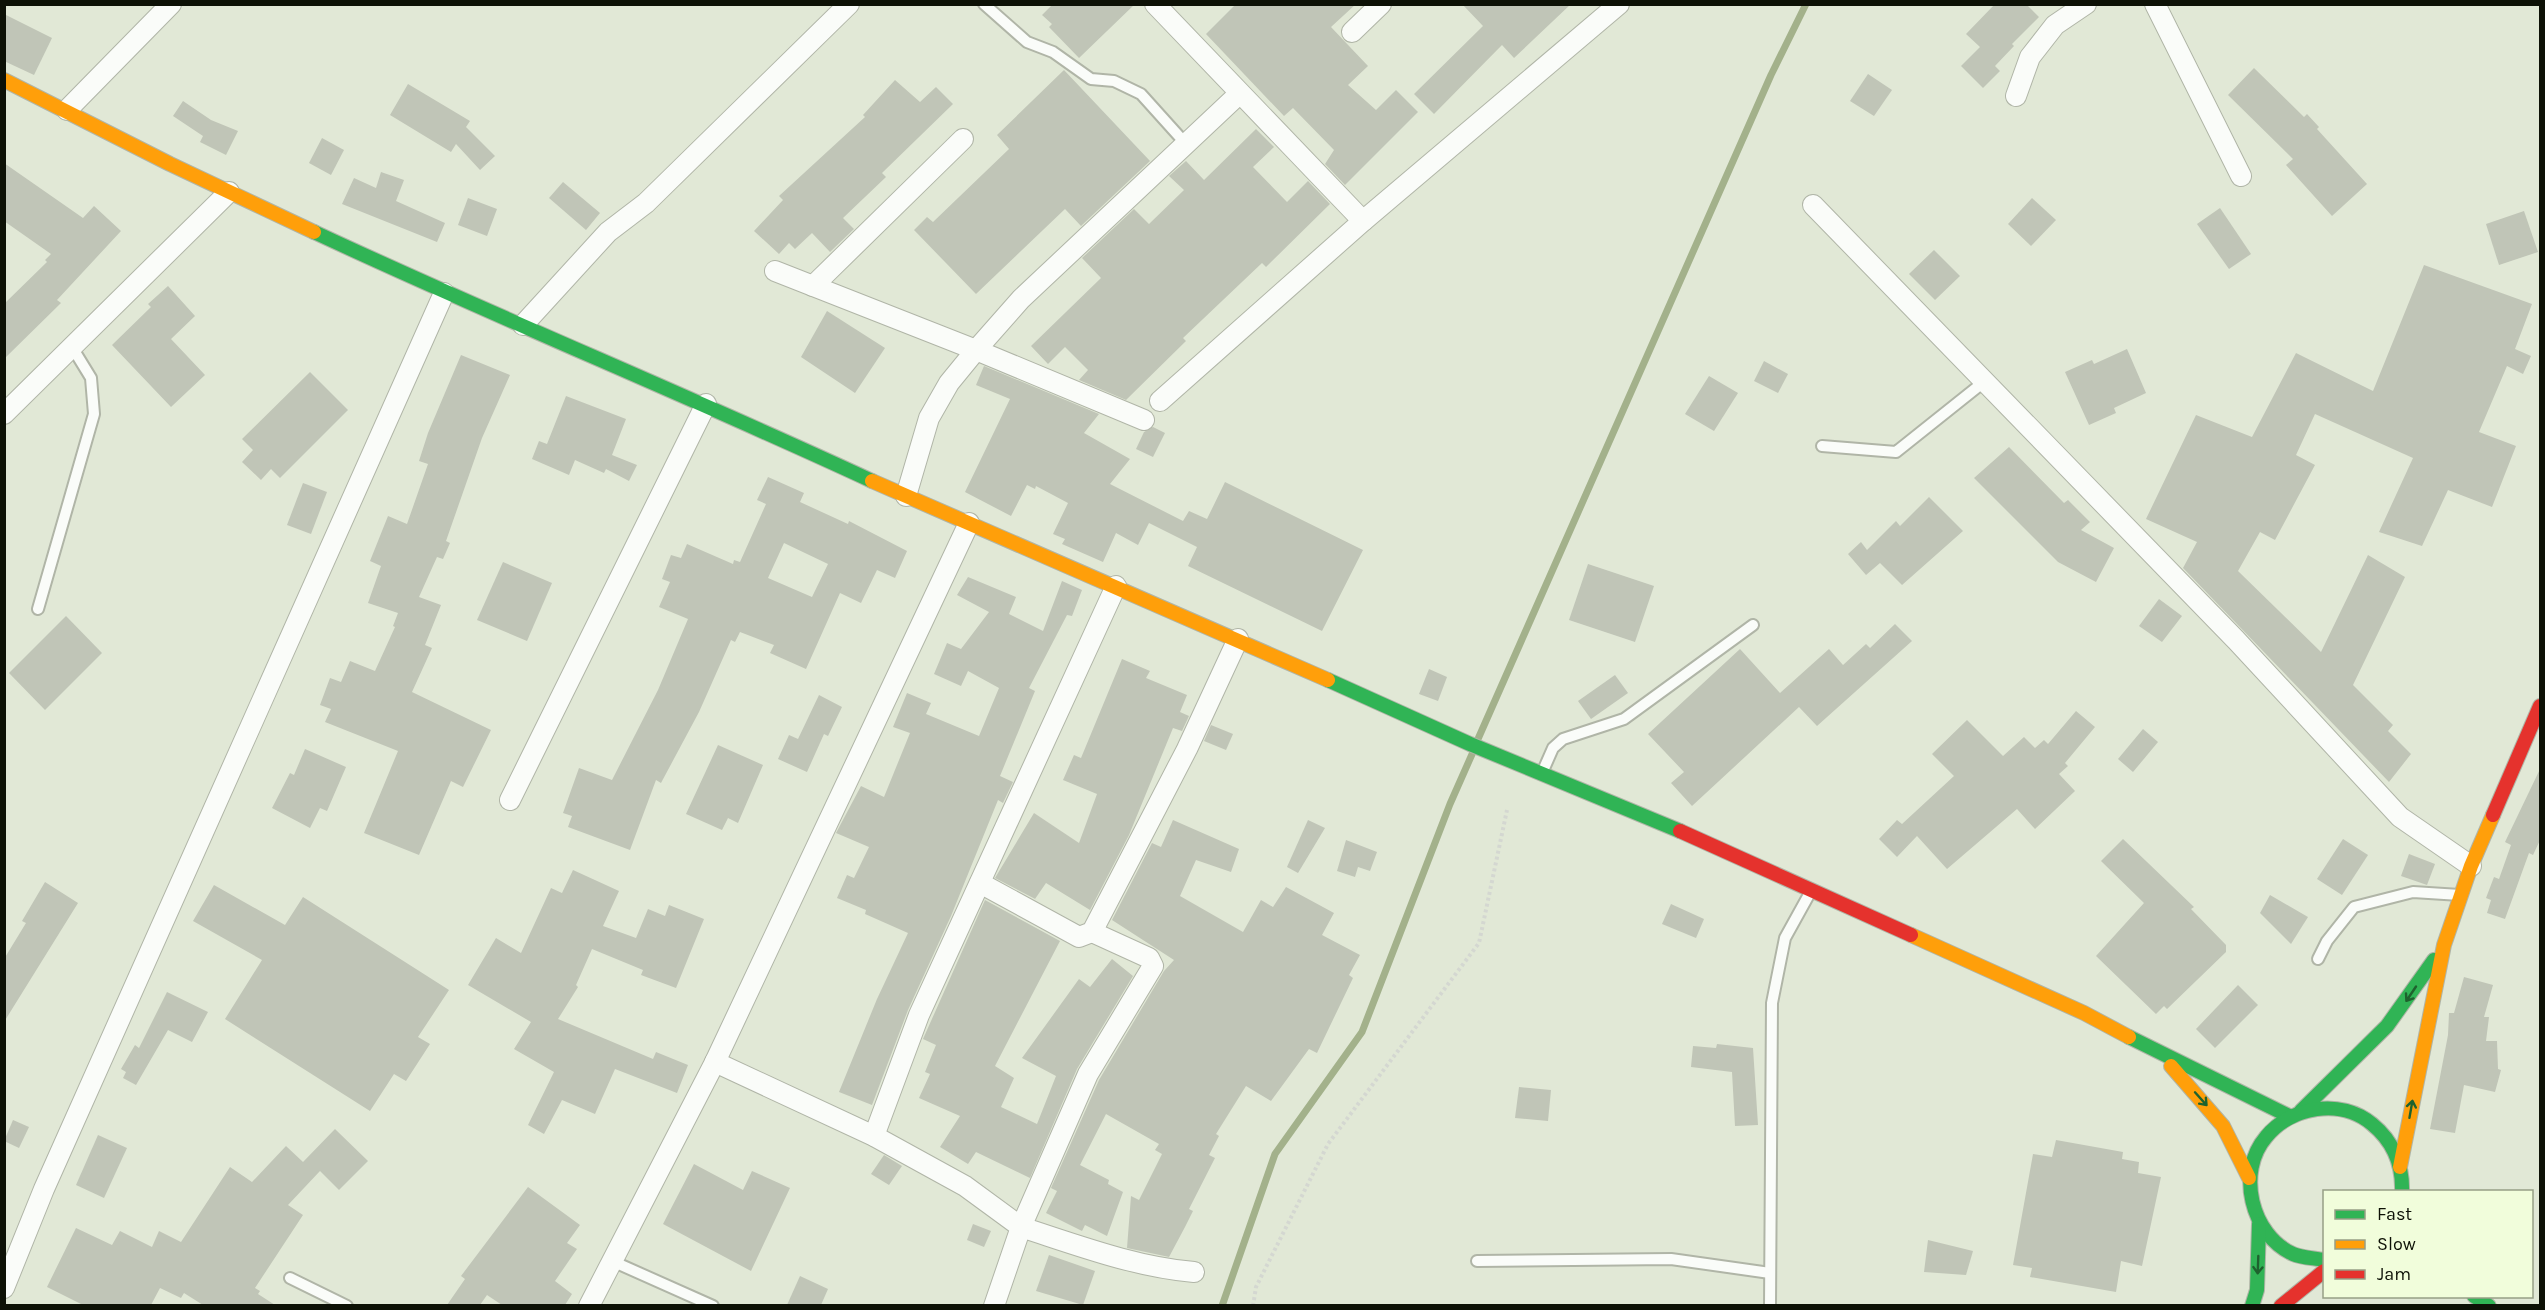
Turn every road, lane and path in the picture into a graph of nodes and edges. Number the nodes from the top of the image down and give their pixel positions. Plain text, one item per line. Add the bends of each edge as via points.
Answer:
1 (984, 4) edge
2 (1382, 4) edge
3 (1619, 4) edge
4 (2086, 4) edge
5 (2155, 4) edge
6 (169, 5) edge
7 (847, 5) edge
8 (1167, 8) edge
9 (1353, 32) dead end
10 (4, 80) edge
11 (1239, 94) junction
12 (2016, 96) dead end
13 (67, 110) junction
14 (963, 139) dead end
15 (1186, 144) junction
16 (2241, 176) dead end
17 (229, 192) junction
18 (1813, 205) dead end
19 (1363, 221) junction
20 (775, 271) dead end
21 (813, 286) junction
22 (444, 293) junction
23 (523, 325) junction
24 (72, 347) junction
25 (976, 350) junction
26 (1985, 381) junction
27 (1160, 401) dead end
28 (706, 404) junction
29 (4, 414) edge
30 (1144, 420) dead end
31 (1822, 446) dead end
32 (906, 496) junction
33 (969, 523) junction
34 (1116, 586) junction
35 (38, 609) dead end
36 (1753, 625) dead end
37 (1238, 639) junction
38 (2541, 706) edge
39 (1541, 774) junction
40 (510, 800) dead end
41 (1507, 810) dead end
42 (2471, 866) junction
43 (980, 883) junction
44 (1812, 890) junction
45 (2461, 895) junction
46 (1092, 932) junction
47 (2444, 945) junction
48 (2318, 959) dead end
49 (2162, 1055) junction
50 (715, 1062) junction
51 (2295, 1113) junction
52 (874, 1136) junction
53 (2400, 1167) junction
54 (2248, 1178) junction
55 (2403, 1190) edge
56 (2259, 1224) junction
57 (1021, 1227) junction
58 (2323, 1260) edge
59 (1477, 1261) dead end
60 (612, 1262) junction
61 (1194, 1272) dead end
62 (1770, 1274) junction
63 (2323, 1274) edge
64 (290, 1278) dead end
65 (4, 1288) edge
66 (347, 1305) edge
67 (589, 1305) edge
68 (713, 1305) edge
69 (994, 1305) edge
70 (1253, 1305) edge
71 (1770, 1305) edge
72 (2252, 1305) edge
73 (2281, 1305) edge

1 - 15 lane via 1027,42 1053,52 1091,79 1114,81 1141,94
2 - 9 street
3 - 19 street
4 - 12 street via 2055,25 2030,57
5 - 16 street
6 - 13 street
7 - 23 street via 646,203 608,232
8 - 11 street
10 - 13 street
11 - 15 street
11 - 19 street
13 - 17 street
14 - 21 street
15 - 25 street via 1021,298
17 - 22 street
17 - 24 street
18 - 26 street
19 - 27 street
20 - 21 street
21 - 25 street
22 - 23 street
22 - 65 street via 44,1189
23 - 28 street
24 - 29 street
24 - 35 lane via 91,378 94,414
25 - 30 street
25 - 32 street via 949,383 929,418
26 - 31 lane via 1896,452
26 - 42 street via 2400,817
28 - 32 street
28 - 40 street
32 - 33 street
33 - 34 street
33 - 50 street
34 - 37 street
34 - 43 street
36 - 39 lane via 1624,719 1563,739 1553,748
37 - 39 street
37 - 46 street via 1187,750
38 - 42 street
39 - 44 street
41 - 70 path via 1479,943 1328,1144 1256,1287
42 - 45 street
43 - 46 street via 1079,937
43 - 52 street via 919,1015
44 - 49 street via 2084,1013
44 - 62 lane via 1785,938 1772,1004
45 - 47 street
45 - 48 lane via 2413,892 2354,907
46 - 57 street via 1149,958 1154,966 1088,1074
47 -> 51 street via 2387,1026
53 -> 47 street
49 - 51 street
49 -> 54 street via 2223,1126
50 - 52 street
50 - 60 street
51 - 53 street via 2333,1107 2364,1116 2388,1137
51 - 54 street via 2269,1132 2255,1153
52 - 57 street via 965,1186
53 - 55 street
54 - 56 street via 2250,1202
56 - 58 street via 2281,1247 2309,1260
56 -> 72 street via 2257,1290
57 - 61 street via 1091,1250
57 - 69 street
59 - 62 lane via 1671,1259
60 - 67 street
60 - 68 lane
62 - 71 lane
63 - 73 street
64 - 66 lane

